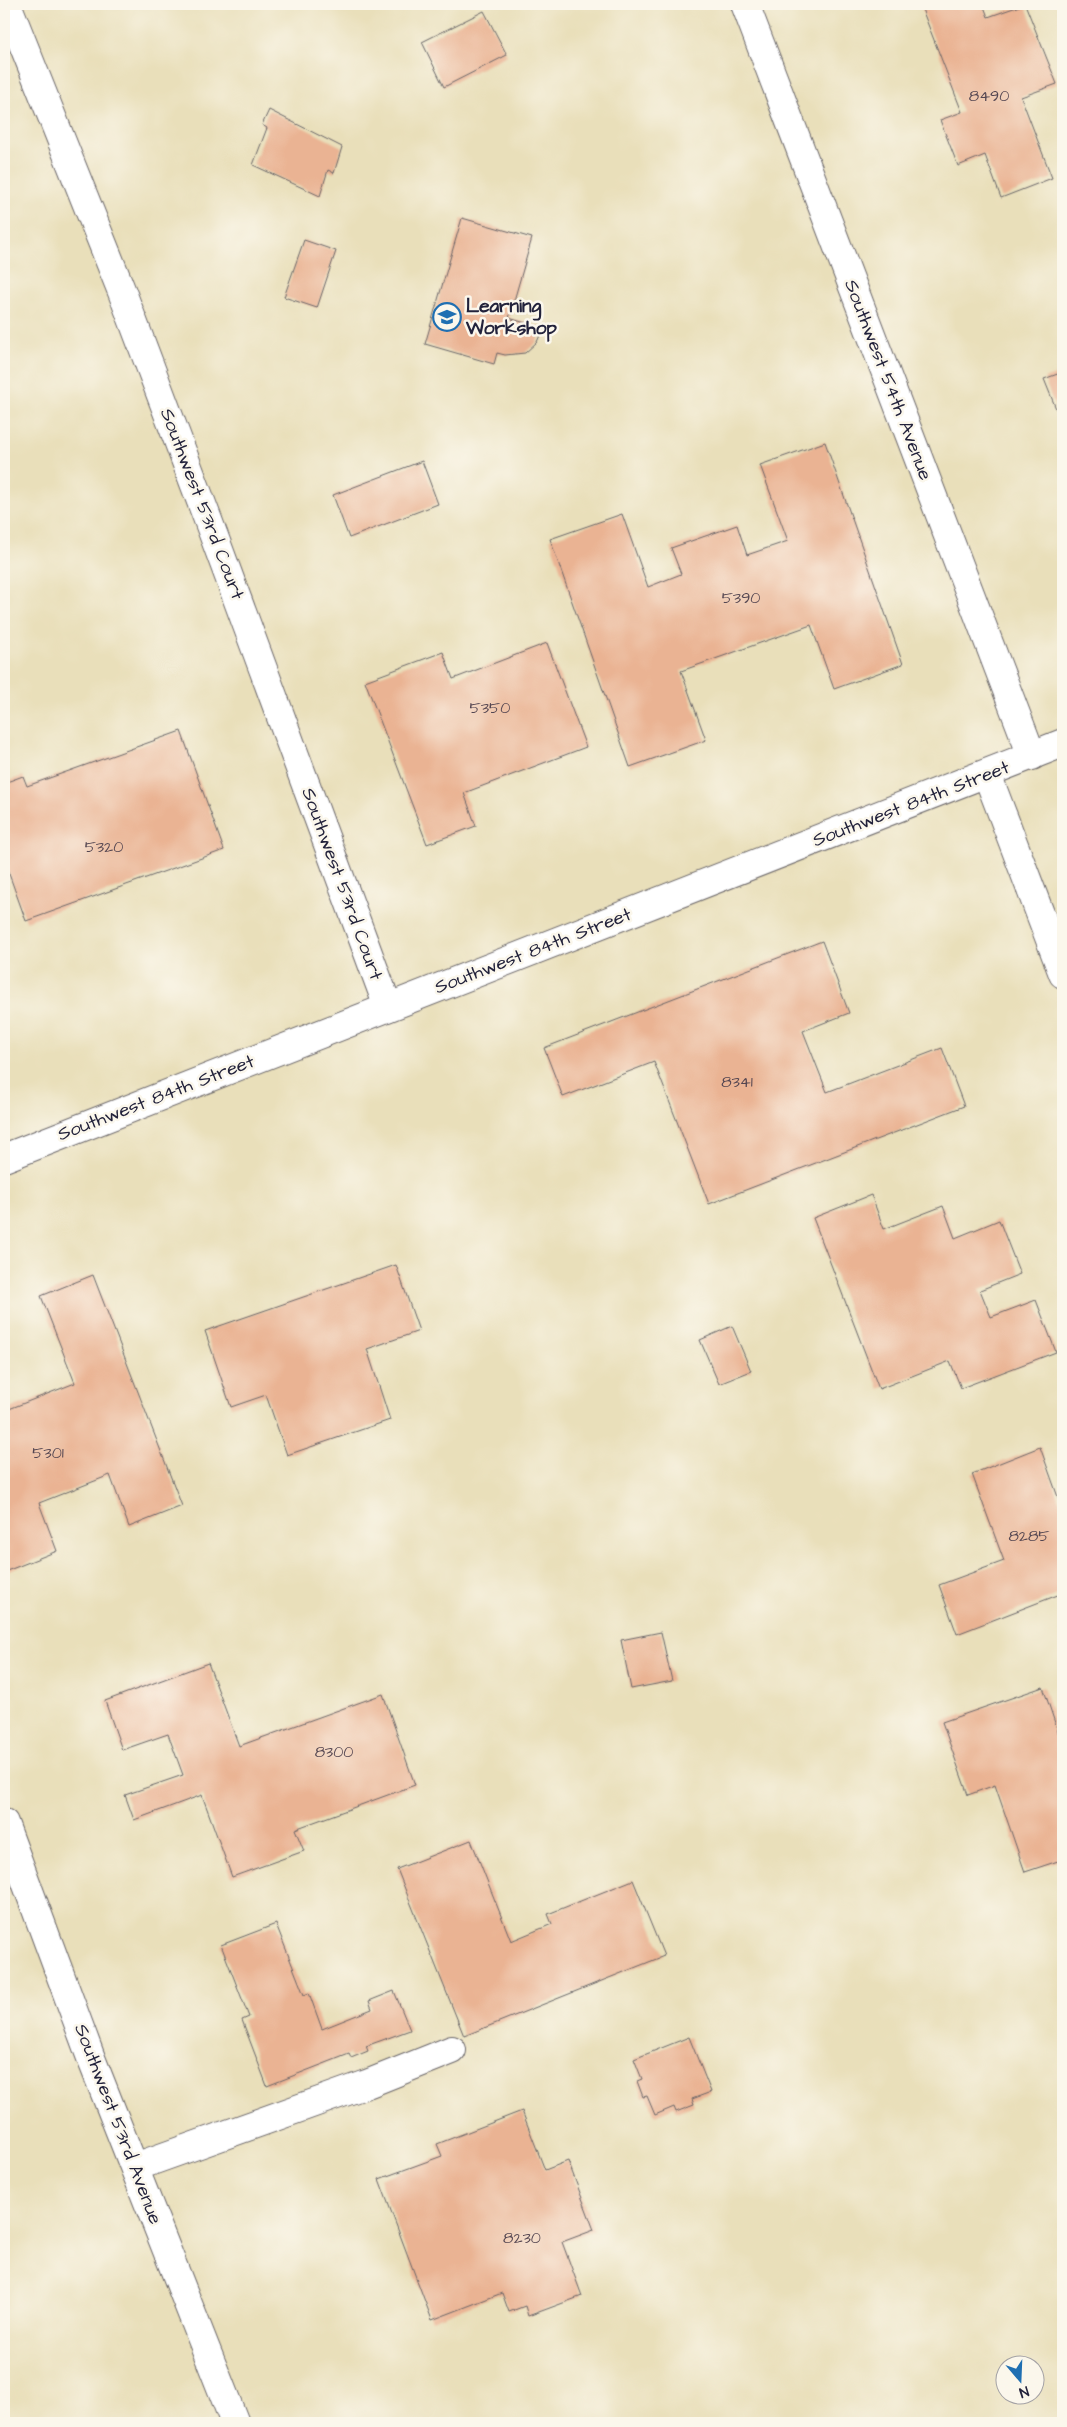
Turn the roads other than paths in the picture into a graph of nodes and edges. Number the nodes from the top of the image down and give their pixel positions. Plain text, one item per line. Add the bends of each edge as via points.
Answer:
1 (7, 4) edge
2 (745, 4) edge
3 (1063, 743) edge
4 (1032, 756) junction
5 (987, 774) junction
6 (1063, 974) edge
7 (388, 1007) junction
8 (4, 1158) edge
9 (4, 1823) edge
10 (452, 2050) dead end
11 (135, 2167) junction
12 (235, 2423) edge

1 - 7 street, Southwest 53rd Court via 202,501
2 - 4 street, Southwest 54th Avenue
3 - 4 street, Southwest 84th Street
4 - 5 street, Southwest 84th Street
5 - 6 street
5 - 7 street, Southwest 84th Street
7 - 8 street, Southwest 84th Street
9 - 11 street, Southwest 53rd Avenue
10 - 11 street
11 - 12 street, Southwest 53rd Avenue

